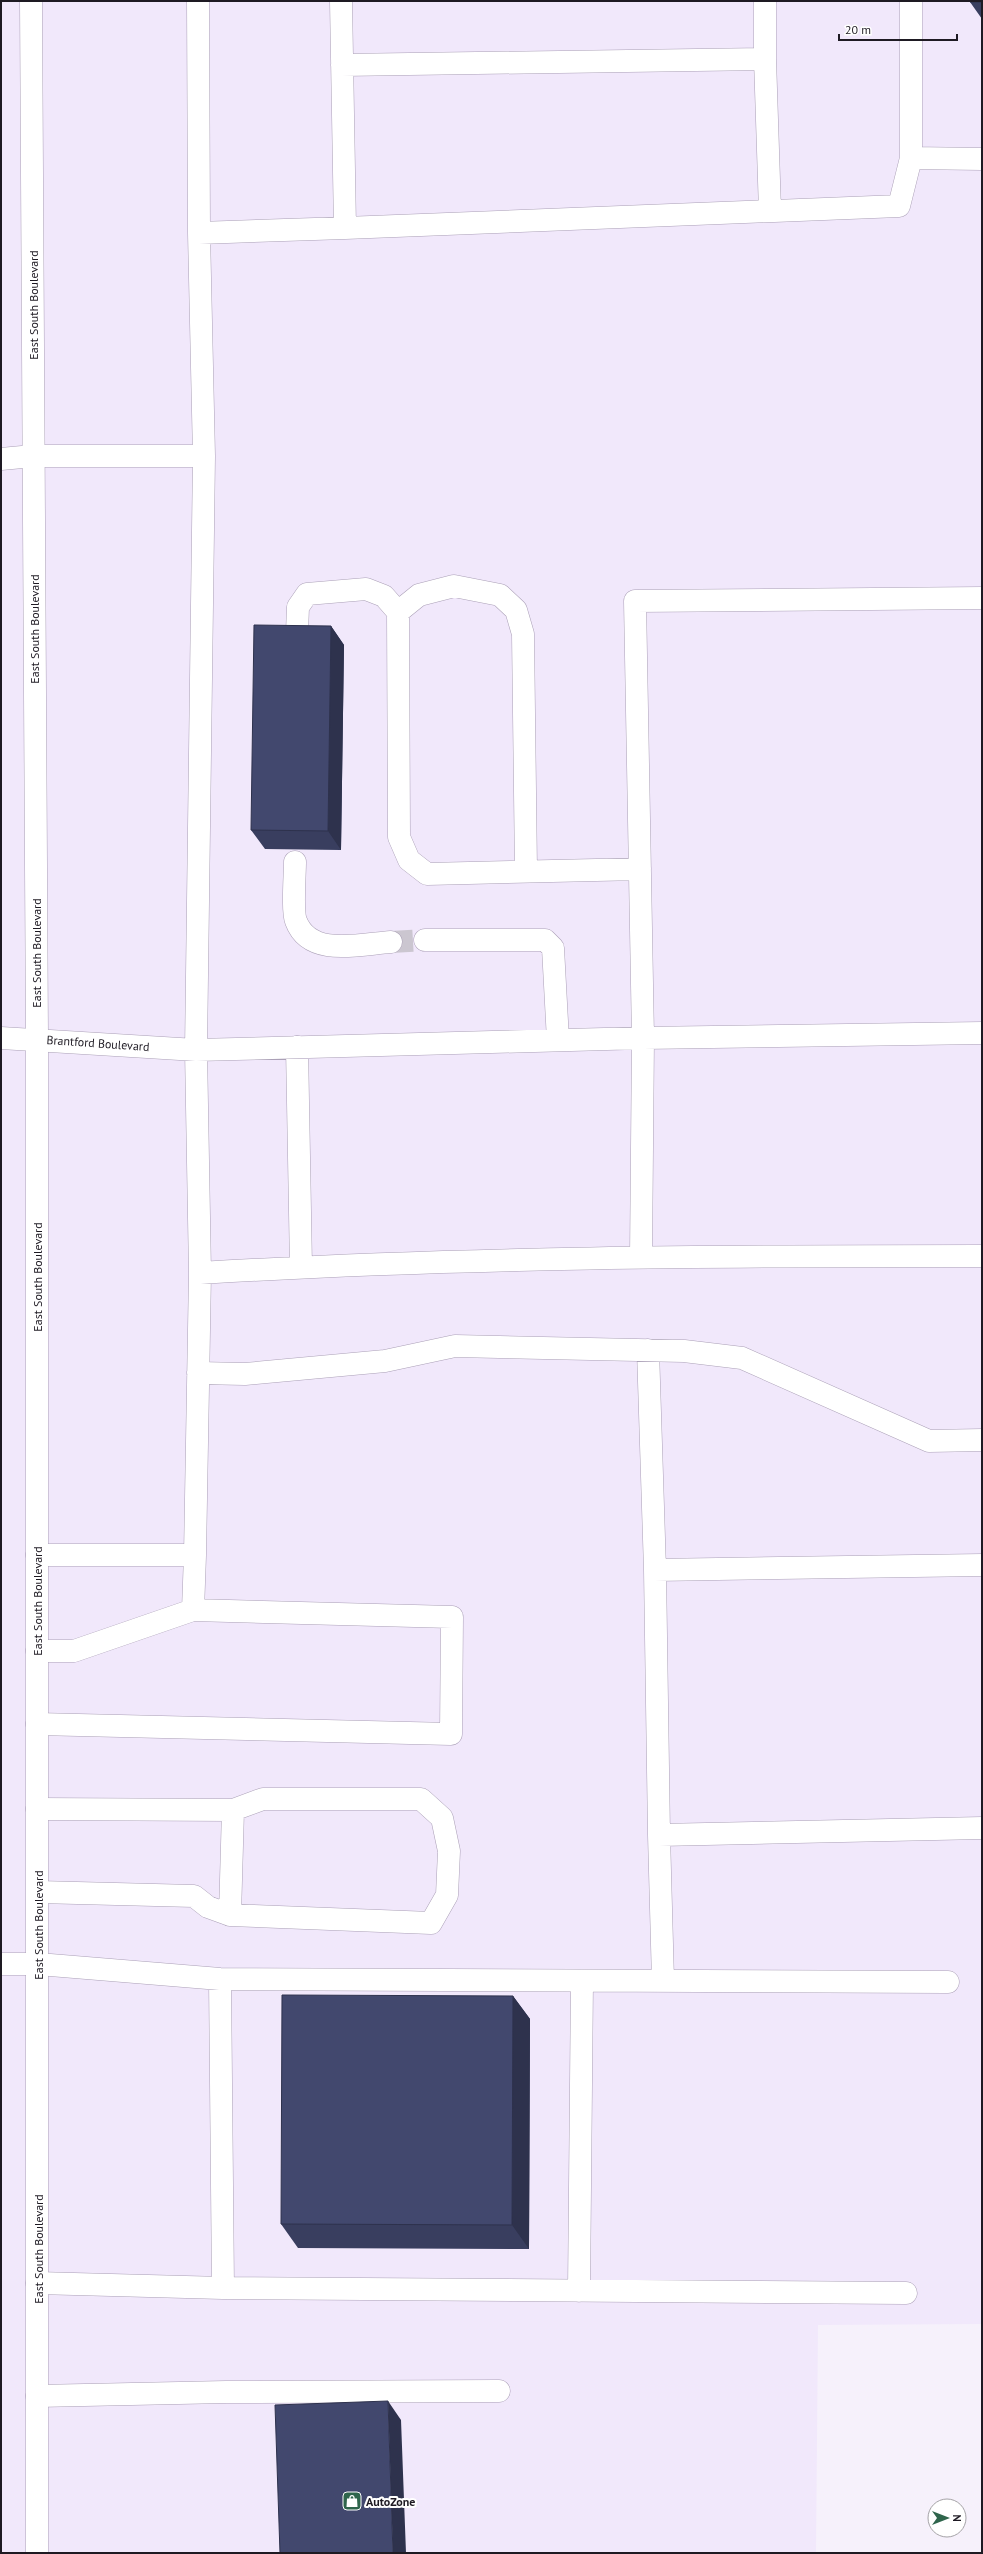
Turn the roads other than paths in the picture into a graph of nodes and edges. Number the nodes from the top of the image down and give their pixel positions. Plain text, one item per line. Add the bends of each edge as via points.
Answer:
1 (31, 1) edge
2 (198, 1) edge
3 (341, 1) edge
4 (765, 1) edge
5 (911, 1) edge
6 (765, 60) junction
7 (342, 65) junction
8 (911, 158) junction
9 (982, 159) edge
10 (770, 211) junction
11 (345, 228) junction
12 (199, 233) junction
13 (34, 456) junction
14 (204, 456) junction
15 (1, 459) edge
16 (982, 598) edge
17 (398, 612) junction
18 (297, 632) edge
19 (295, 862) dead end
20 (640, 869) junction
21 (526, 872) junction
22 (425, 940) tunnel mouth
23 (390, 942) tunnel mouth
24 (982, 1033) edge
25 (1, 1038) edge
26 (643, 1038) junction
27 (37, 1039) junction
28 (558, 1040) junction
29 (297, 1047) junction
30 (196, 1050) junction
31 (982, 1256) edge
32 (641, 1257) junction
33 (301, 1267) junction
34 (200, 1273) junction
35 (648, 1350) junction
36 (198, 1373) junction
37 (982, 1440) edge
38 (37, 1555) junction
39 (195, 1555) junction
40 (982, 1565) edge
41 (655, 1570) junction
42 (193, 1610) junction
43 (37, 1651) junction
44 (37, 1724) junction
45 (37, 1809) junction
46 (233, 1810) junction
47 (982, 1828) edge
48 (659, 1835) junction
49 (38, 1892) junction
50 (230, 1915) junction
51 (1, 1964) edge
52 (38, 1964) junction
53 (220, 1979) junction
54 (582, 1981) junction
55 (663, 1981) junction
56 (948, 1982) dead end
57 (37, 2282) junction
58 (223, 2288) junction
59 (579, 2291) junction
60 (906, 2293) dead end
61 (499, 2391) dead end
62 (37, 2396) junction
63 (37, 2553) edge

1 - 13 main road, East South Boulevard
2 - 12 main road
3 - 7 main road
4 - 6 main road
5 - 8 main road
6 - 7 main road
6 - 10 main road
7 - 11 main road
8 - 9 main road
8 - 10 main road via 899,206
10 - 11 main road
11 - 12 main road
12 - 14 main road
13 - 14 main road
13 - 15 main road
13 - 27 main road, East South Boulevard
14 - 30 main road
16 - 20 main road via 635,601
17 - 18 main road via 384,596 366,589 306,594 298,607
17 - 21 main road via 399,837 409,860 427,874
17 - 21 main road via 419,595 454,586 500,595 516,610 523,634
19 - 23 main road via 295,920 307,938 324,946
20 - 21 main road
20 - 26 main road
22 - 28 main road via 545,940 553,948
24 - 26 main road, Brantford Boulevard
25 - 27 main road, Brantford Boulevard
26 - 28 main road, Brantford Boulevard
26 - 32 main road
27 - 30 main road, Brantford Boulevard
27 - 38 main road, East South Boulevard
28 - 29 main road, Brantford Boulevard
29 - 30 main road, Brantford Boulevard
29 - 33 main road
30 - 34 main road
31 - 32 main road
32 - 33 main road
33 - 34 main road
34 - 36 main road
35 - 36 main road via 455,1346 385,1361 245,1374
35 - 37 main road via 684,1351 742,1358 929,1441
35 - 41 main road
36 - 39 main road
38 - 39 main road
38 - 43 main road, East South Boulevard
39 - 42 main road
40 - 41 main road
41 - 48 main road
42 - 43 main road via 74,1651
42 - 44 main road via 452,1617 451,1734
43 - 44 main road, East South Boulevard
44 - 45 main road, East South Boulevard
45 - 46 main road
45 - 49 main road, East South Boulevard
46 - 50 main road
46 - 50 main road via 263,1799 421,1799 442,1818 449,1851 447,1895 431,1922
47 - 48 main road
48 - 55 main road
49 - 50 main road via 194,1896 208,1908
49 - 52 main road, East South Boulevard
51 - 52 main road
52 - 53 main road
52 - 57 main road, East South Boulevard
53 - 54 main road
53 - 58 main road
54 - 55 main road
54 - 59 main road
55 - 56 main road
57 - 58 main road
57 - 62 main road, East South Boulevard
58 - 59 main road
59 - 60 main road
61 - 62 main road
62 - 63 main road, East South Boulevard

